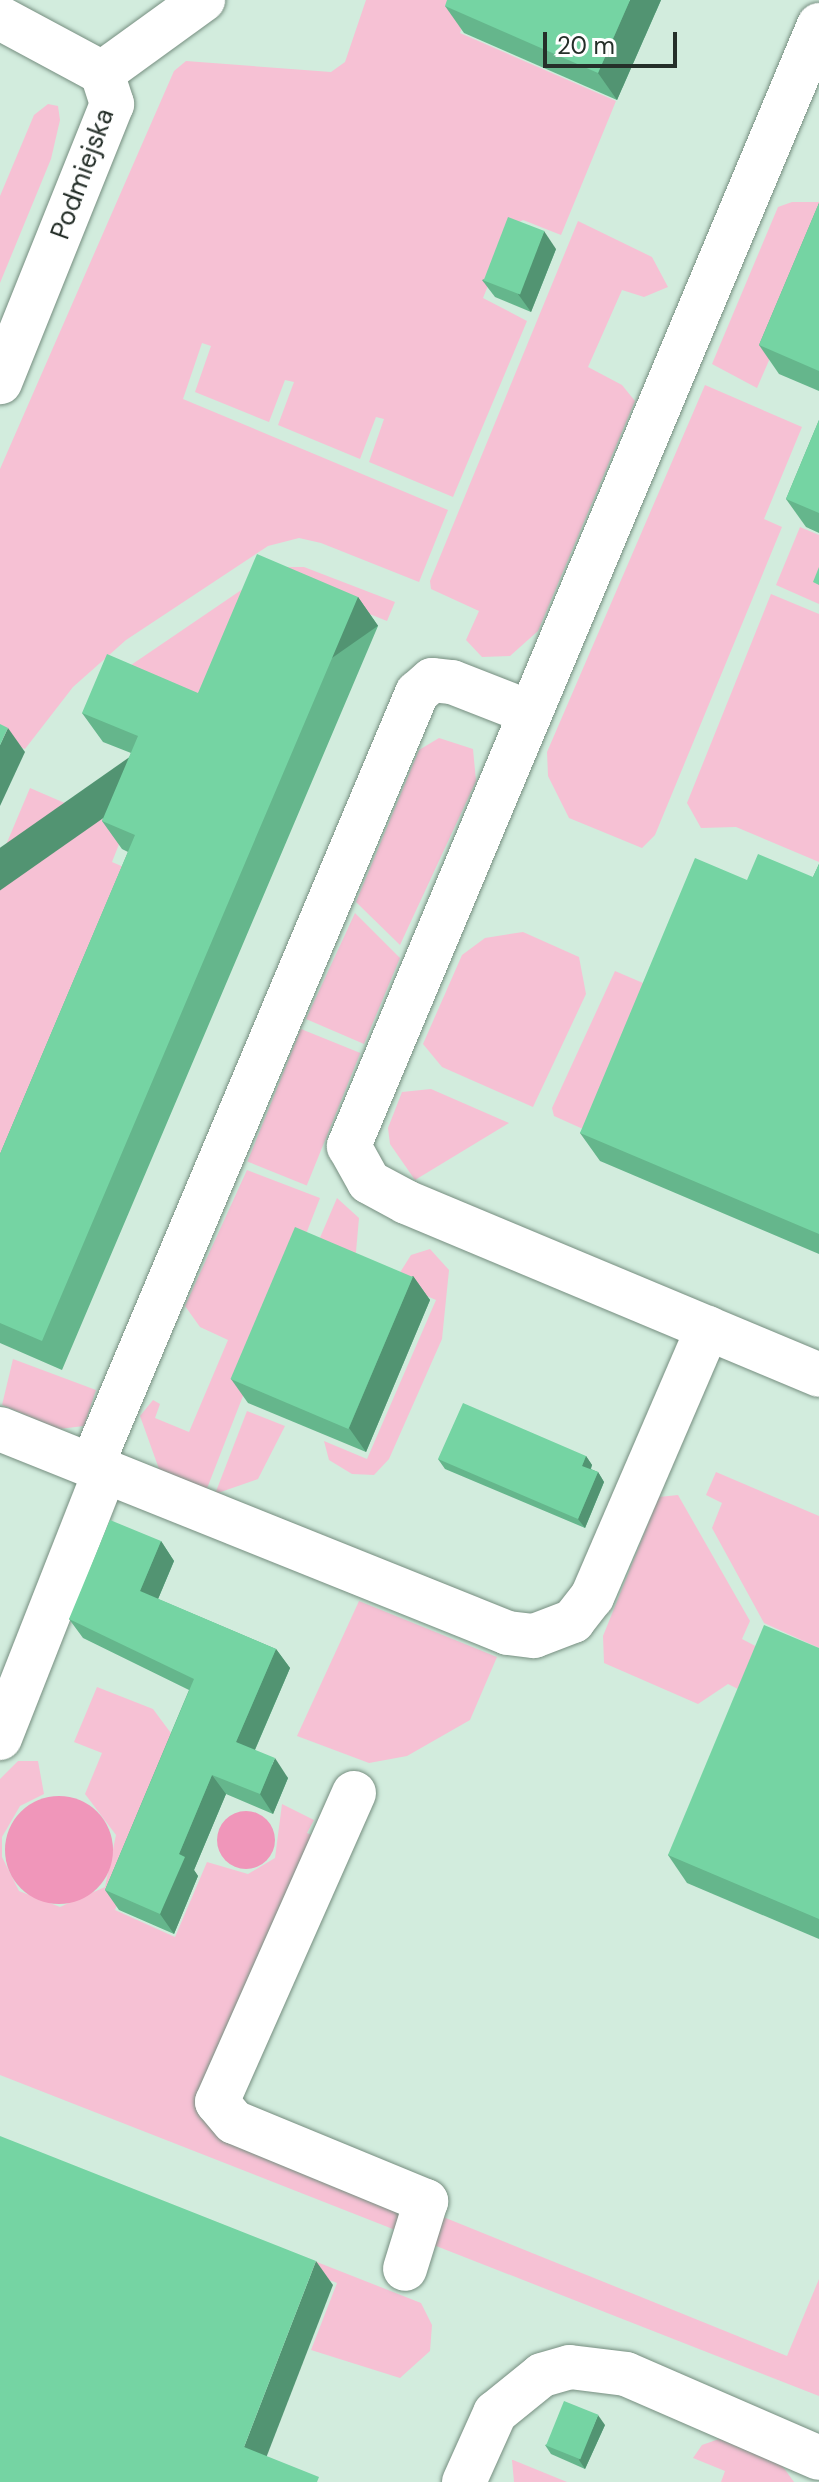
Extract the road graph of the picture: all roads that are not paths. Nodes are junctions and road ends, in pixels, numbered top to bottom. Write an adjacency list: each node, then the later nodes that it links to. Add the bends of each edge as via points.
1 (203, 0): 4 (street)
2 (0, 18): 4 (street, Podmiejska)
3 (819, 25): 6 (street)
4 (102, 73): 5 (street, Podmiejska, via 112,104 102,136)
5 (0, 382)
6 (526, 711): 7 (street, via 349,1146 369,1182 406,1202); 10 (street, via 452,682 432,680 417,693)
7 (708, 1328): 8 (street); 10 (street, via 592,1597 573,1621 534,1636 508,1633)
8 (819, 1375)
9 (0, 1429): 10 (street)
10 (98, 1469): 11 (street)
11 (0, 1738)
12 (354, 1793): 13 (street, via 217,2102 234,2122 426,2201)
13 (405, 2269)
14 (819, 2458): 15 (street, via 626,2374 570,2367 542,2375 495,2413)
15 (464, 2482)

